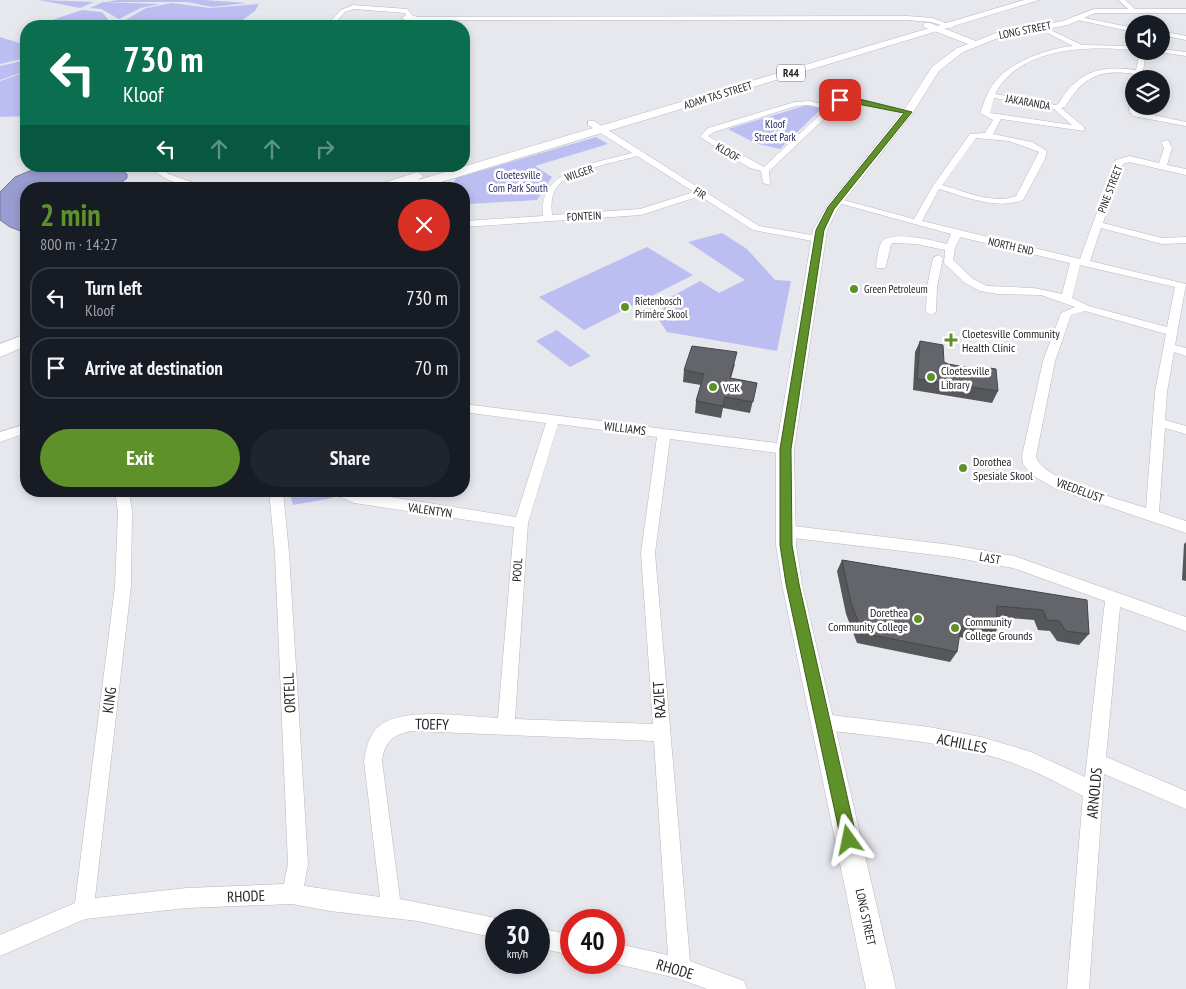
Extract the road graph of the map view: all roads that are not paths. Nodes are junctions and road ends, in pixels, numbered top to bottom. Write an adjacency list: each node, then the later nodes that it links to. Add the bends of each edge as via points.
1 (1014, 0): 10 (main road, ADAM TAS STREET / R44)
2 (1034, 0): 10 (main road, ADAM TAS STREET / R44, via 951,26)
3 (1121, 0): 4 (street)
4 (1133, 10): 5 (street, LONG STREET); 7 (street, LONG STREET, via 1094,11)
5 (1186, 12)
6 (411, 18): 8 (street, via 407,11 353,7 343,11); 9 (street); 10 (street, via 907,18)
7 (1075, 18): 11 (street, LONG STREET); 12 (street)
8 (335, 20)
9 (408, 20)
10 (939, 26): 15 (street); 28 (main road, ADAM TAS STREET / R44); 28 (main road, ADAM TAS STREET / R44, via 927,25)
11 (1040, 27): 15 (street, LONG STREET); 16 (street)
12 (1125, 28)
13 (1170, 35): 14 (street)
14 (1186, 38)
15 (974, 43): 24 (street, LONG STREET, via 942,63)
16 (1079, 46): 17 (street, JAKARANDA); 21 (street, JAKARANDA, via 1051,51 1029,60 1008,72)
17 (1125, 47)
18 (1170, 52): 19 (street)
19 (1186, 54)
20 (1125, 71): 22 (street, JAKARANDA, via 1115,68 1093,73 1068,91 1062,105)
21 (990, 95): 22 (street, JAKARANDA); 25 (street, JAKARANDA, via 984,111)
22 (1056, 107): 30 (street, via 1081,129)
23 (830, 108): 24 (street, via 840,100 851,99); 36 (street); 36 (street, KLOOF, via 800,103 711,130 704,135 709,141)
24 (908, 112): 47 (street, LONG STREET)
25 (990, 115): 29 (street, via 996,119); 30 (street)
26 (1141, 115): 27 (street)
27 (1186, 124)
28 (596, 126): 32 (street, FIR); 33 (main road, ADAM TAS STREET / R44); 35 (main road, ADAM TAS STREET / R44)
29 (988, 135): 30 (street); 45 (street, via 971,138)
30 (1039, 135): 45 (street, via 1043,154 1015,202 994,201)
31 (1165, 142): 34 (street, via 1168,148)
32 (639, 153): 46 (street, FIR); 48 (street, WILGER, via 558,181 546,204)
33 (470, 160)
34 (1163, 166): 40 (street, PINE STREET); 51 (street, PINE STREET, via 1129,160 1119,162)
35 (470, 167)
36 (765, 170): 44 (street)
37 (161, 172): 41 (street)
38 (431, 172): 42 (main road)
39 (455, 172): 43 (main road, ADAM TAS STREET / R44)
40 (1186, 172)
41 (185, 182)
42 (400, 182)
43 (424, 182)
44 (767, 183)
45 (937, 186): 49 (street)
46 (700, 193): 48 (street, FONTEIN, via 641,212); 53 (street, FIR, via 756,228)
47 (836, 202): 49 (street, NORTH END); 53 (street, LONG STREET, via 825,218)
48 (548, 218): 50 (street, FONTEIN)
49 (916, 223): 52 (street, NORTH END)
50 (470, 224)
51 (1097, 224): 54 (street, PINE STREET, via 1162,241); 58 (street, PINE STREET)
52 (957, 233): 56 (street); 58 (street, NORTH END)
53 (818, 239): 76 (street, LONG STREET)
54 (1186, 240)
55 (915, 241): 56 (street); 57 (street); 59 (street, via 888,240)
56 (950, 248): 57 (street)
57 (943, 259): 61 (street, via 971,283 982,288 998,292 1036,292); 63 (street, via 932,287)
58 (1080, 262): 60 (street, NORTH END); 61 (street, PINE STREET)
59 (881, 266)
60 (1183, 286): 64 (street)
61 (1066, 299): 62 (street)
62 (1085, 308): 64 (street); 80 (street, VREDELUST, via 1070,310 1063,317 1049,361 1030,464 1037,472 1061,485)
63 (931, 312)
64 (1171, 332): 66 (street)
65 (20, 342): 67 (main road)
66 (1169, 347): 68 (street); 71 (street)
67 (0, 351)
68 (1186, 352)
69 (470, 409): 70 (street, WILLIAMS)
70 (553, 419): 74 (street, WILLIAMS); 81 (street, POOL)
71 (1158, 422): 73 (street); 80 (street)
72 (20, 430): 75 (street)
73 (1186, 430)
74 (664, 433): 76 (street, WILLIAMS); 88 (street, RAZIET, via 648,552)
75 (0, 437)
76 (785, 449): 83 (street, LONG STREET)
77 (123, 497): 94 (street, KING, via 123,586)
78 (277, 497): 92 (street, ORTELL, via 298,864)
79 (352, 497): 81 (street, VALENTYN)
80 (1152, 516): 82 (street)
81 (521, 523): 87 (street, POOL)
82 (1186, 527)
83 (785, 531): 84 (street, LAST, via 952,551 1014,562); 86 (street, LONG STREET, via 792,584)
84 (1113, 598): 85 (street, LAST); 89 (street, ARNOLDS)
85 (1186, 624)
86 (823, 722): 90 (street, ACHILLES, via 896,730 1000,751); 100 (street, LONG STREET)
87 (506, 726): 88 (street, TOEFY); 93 (street, TOEFY, via 403,724 391,727 374,746 373,761)
88 (661, 733): 98 (street, RAZIET)
89 (1097, 762): 90 (street, ARNOLDS); 91 (street)
90 (1093, 791): 101 (street, ARNOLDS)
91 (1186, 800)
92 (292, 894): 93 (street, RHODE); 94 (street, RHODE, via 188,898)
93 (391, 908): 95 (street, RHODE)
94 (84, 909): 96 (street, RHODE)
95 (485, 926)
96 (0, 946)
97 (625, 956): 98 (street, RHODE)
98 (680, 968): 99 (street, RHODE)
99 (736, 989)
100 (881, 989)
101 (1078, 989)

